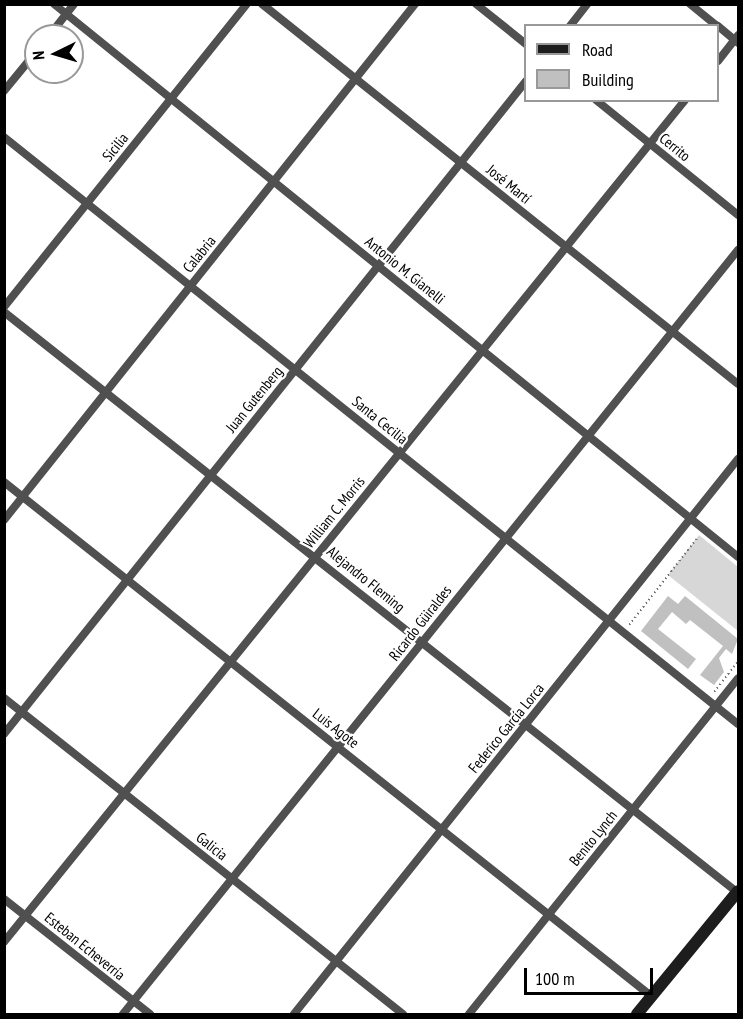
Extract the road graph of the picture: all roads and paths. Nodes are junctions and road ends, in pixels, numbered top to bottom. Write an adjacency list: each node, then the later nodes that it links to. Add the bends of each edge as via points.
1 (54, 4): 9 (street, Antonio M. Gianelli)
2 (74, 4): 9 (street)
3 (247, 4): 21 (street, Sicilia)
4 (262, 4): 18 (street, José Martí)
5 (415, 4): 18 (street, Calabria)
6 (476, 4): 15 (street)
7 (587, 4): 11 (street)
8 (690, 4): 12 (street)
9 (66, 14): 10 (street); 21 (street, Antonio M. Gianelli)
10 (58, 24)
11 (572, 24)
12 (715, 24)
13 (719, 27): 14 (street)
14 (737, 39): 16 (street)
15 (524, 43)
16 (719, 59)
17 (24, 67): 20 (street)
18 (356, 79): 26 (street, José Martí); 27 (street, Calabria)
19 (524, 82): 26 (street, Juan Gutenberg)
20 (4, 91)
21 (172, 98): 27 (street, Antonio M. Gianelli); 28 (street, Sicilia)
22 (598, 102): 25 (street, Cerrito)
23 (683, 102): 25 (street, William C. Morris)
24 (4, 136): 28 (street, Santa Cecilia)
25 (650, 144): 29 (street, Cerrito); 30 (street, William C. Morris)
26 (460, 163): 30 (street, José Martí); 32 (street, Juan Gutenberg)
27 (274, 182): 32 (street, Antonio M. Gianelli); 33 (street, Calabria)
28 (88, 203): 33 (street, Santa Cecilia); 34 (street, Sicilia)
29 (738, 215)
30 (567, 247): 36 (street, José Martí); 37 (street, William C. Morris)
31 (738, 250): 36 (street, Ricardo Güiraldes)
32 (378, 266): 37 (street, Antonio M. Gianelli); 38 (street, Juan Gutenberg)
33 (191, 286): 38 (street, Santa Cecilia); 40 (street, Calabria)
34 (4, 307)
35 (4, 312): 40 (street, Alejandro Fleming)
36 (673, 332): 39 (street, José Martí); 41 (street, Ricardo Güiraldes)
37 (483, 350): 41 (street, Antonio M. Gianelli); 42 (street, William C. Morris)
38 (296, 369): 42 (street, Santa Cecilia); 44 (street, Juan Gutenberg)
39 (738, 384)
40 (106, 393): 44 (street, Alejandro Fleming); 46 (street, Calabria)
41 (587, 434): 47 (street, Antonio M. Gianelli); 50 (street, Ricardo Güiraldes)
42 (399, 454): 50 (street, Santa Cecilia); 51 (street, William C. Morris)
43 (738, 459): 47 (street, Federico García Lorca)
44 (211, 475): 51 (street, Alejandro Fleming); 53 (street, Juan Gutenberg)
45 (4, 482): 46 (street, Luis Agote)
46 (23, 497): 48 (street, Calabria); 53 (street, Luis Agote)
47 (691, 518): 52 (street, Antonio M. Gianelli); 54 (street, Federico García Lorca)
48 (4, 520)
49 (699, 535): 55 (path, via 628,627)
50 (504, 537): 54 (street, Santa Cecilia); 56 (street, Ricardo Güiraldes)
51 (316, 556): 56 (street, Alejandro Fleming); 58 (street, William C. Morris)
52 (738, 557)
53 (128, 579): 58 (street, Luis Agote); 63 (street, Juan Gutenberg)
54 (609, 621): 62 (street, Santa Cecilia); 65 (street, Federico García Lorca)
55 (636, 633)
56 (422, 643): 65 (street, Alejandro Fleming); 67 (street, Ricardo Güiraldes)
57 (738, 661): 60 (path, via 713,694)
58 (231, 662): 67 (street, Luis Agote); 68 (street, William C. Morris)
59 (738, 678): 62 (street, Benito Lynch)
60 (704, 687)
61 (4, 698): 63 (street, Galicia)
62 (716, 706): 64 (street, Santa Cecilia); 69 (street, Benito Lynch)
63 (22, 712): 66 (street, Juan Gutenberg); 68 (street, Galicia)
64 (738, 724)
65 (526, 725): 69 (street, Alejandro Fleming); 70 (street, Federico García Lorca)
66 (4, 734)
67 (338, 747): 70 (street, Luis Agote); 71 (street, Ricardo Güiraldes)
68 (124, 792): 71 (street, Galicia); 75 (street, William C. Morris)
69 (633, 810): 72 (street, Alejandro Fleming); 74 (street, Benito Lynch)
70 (442, 829): 74 (street, Luis Agote); 77 (street, Federico García Lorca)
71 (232, 879): 77 (street, Galicia); 79 (street, Ricardo Güiraldes)
72 (738, 892): 78 (main road)
73 (4, 899): 75 (street, Esteban Echeverría)
74 (549, 914): 78 (street, Luis Agote); 84 (street, Benito Lynch)
75 (26, 915): 76 (street, William C. Morris); 79 (street, Esteban Echeverría)
76 (4, 942)
77 (336, 962): 82 (street, Federico García Lorca); 83 (street, Galicia)
78 (651, 996): 85 (main road)
79 (133, 1002): 80 (street, Ricardo Güiraldes); 81 (street, Esteban Echeverría)
80 (123, 1014)
81 (150, 1014)
82 (294, 1014)
83 (403, 1014)
84 (469, 1014)
85 (637, 1014)

